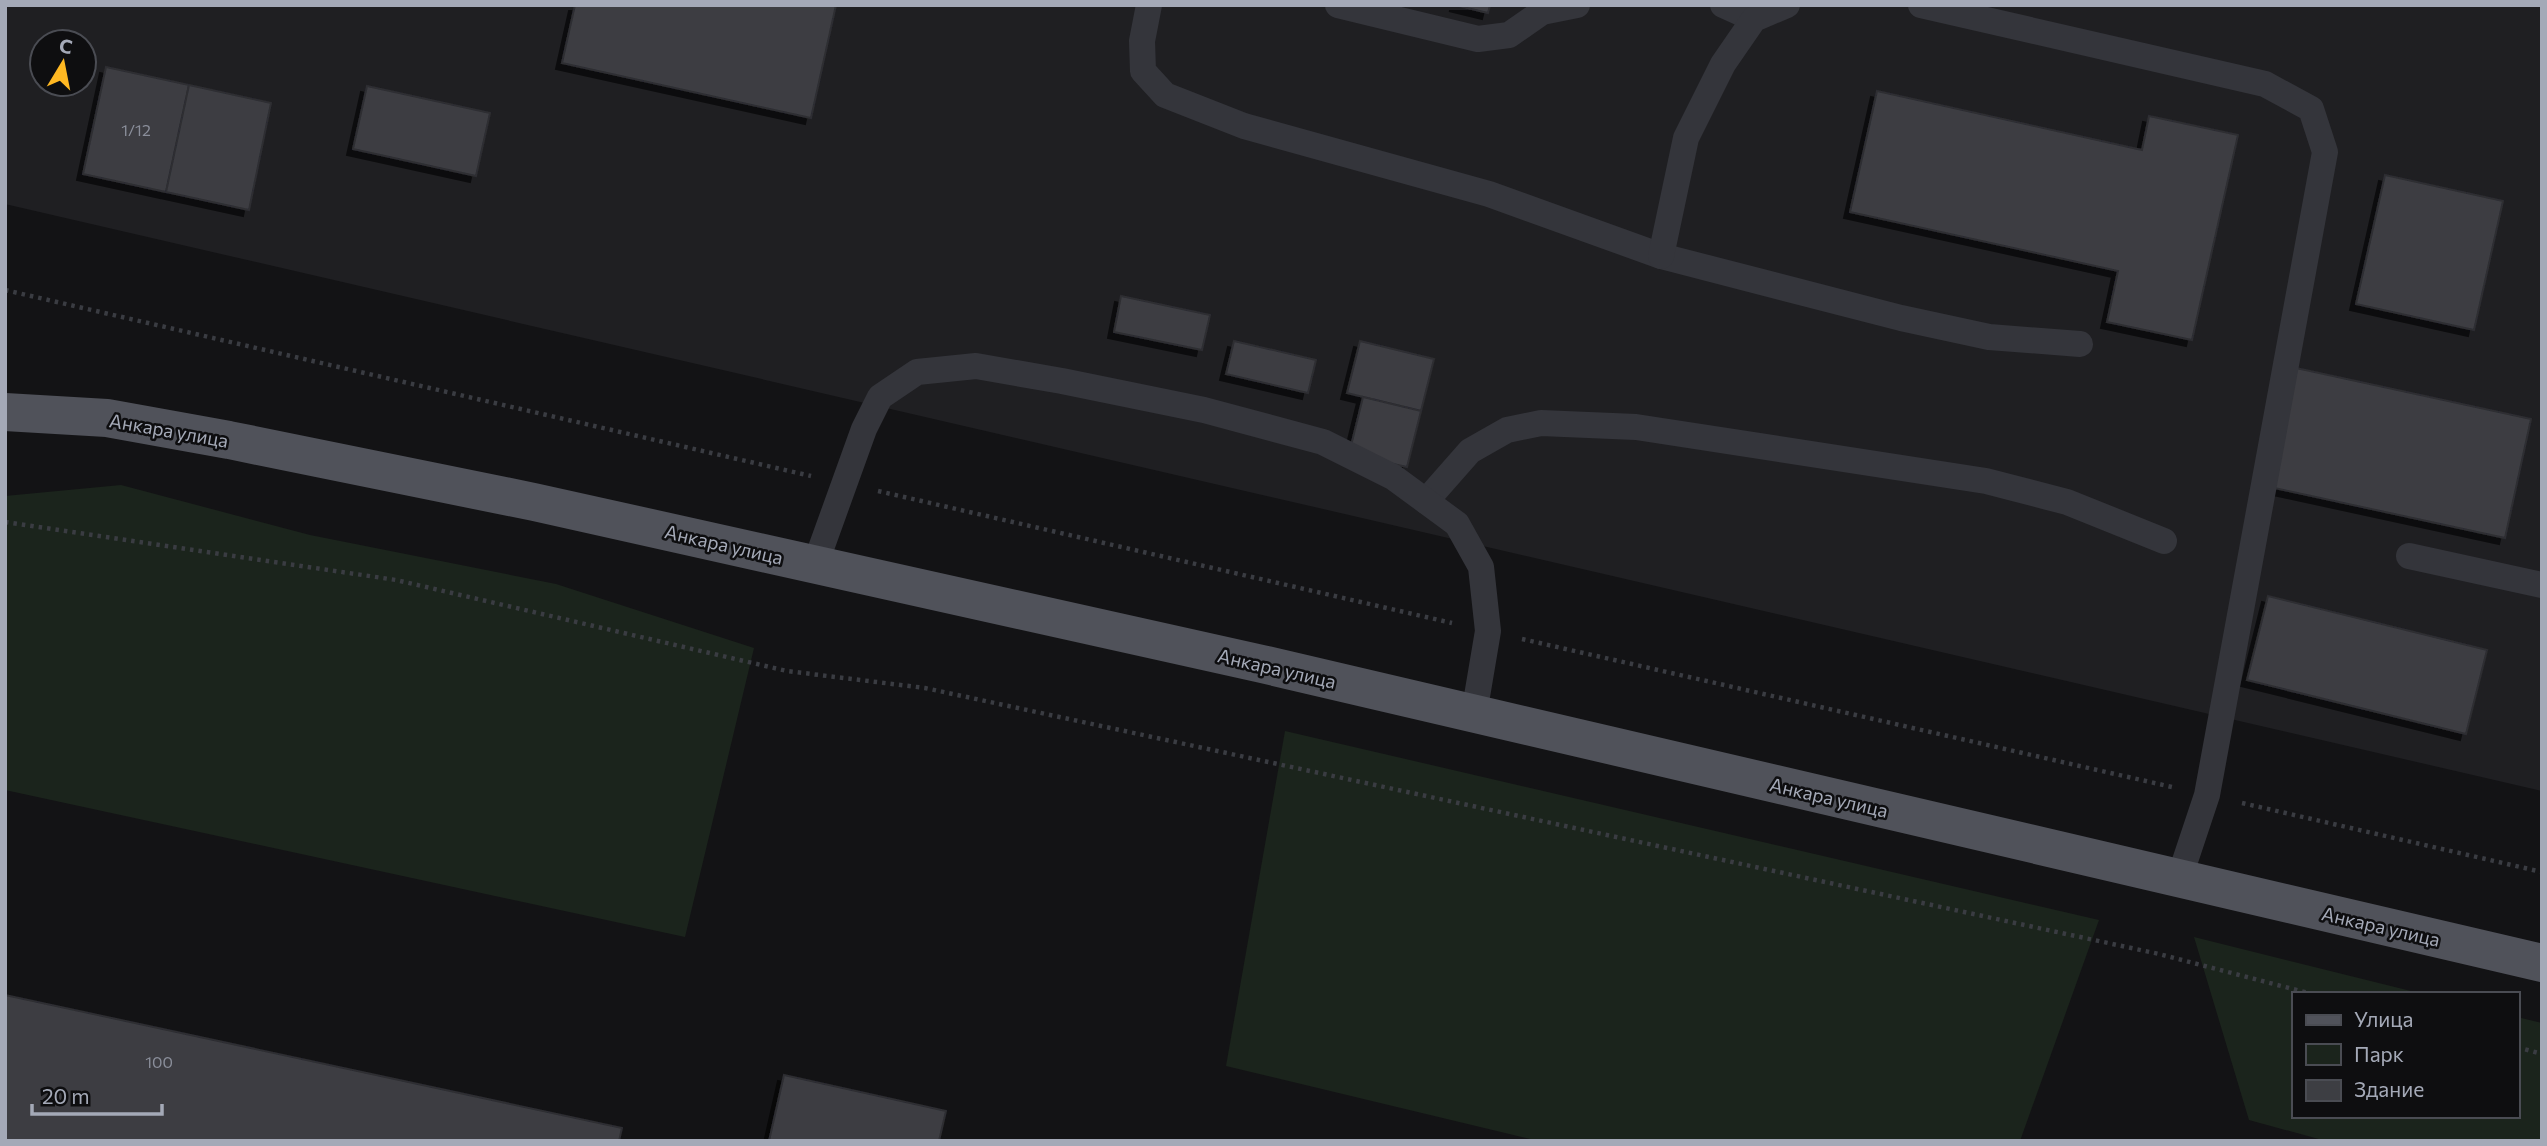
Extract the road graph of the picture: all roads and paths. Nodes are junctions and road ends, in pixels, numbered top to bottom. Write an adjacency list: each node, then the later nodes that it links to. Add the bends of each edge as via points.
1 (1149, 5): 8 (lane, via 1142,41 1143,71 1165,95 1244,126 1489,194)
2 (1338, 5): 3 (lane, via 1478,39 1509,36 1542,12)
3 (1577, 5)
4 (1723, 5): 7 (lane)
5 (1787, 5): 7 (lane)
6 (1922, 5): 21 (lane, via 2265,83 2311,108 2325,152)
7 (1754, 19): 8 (lane, via 1723,64 1686,138)
8 (1661, 256): 10 (lane, via 1989,337)
9 (5, 290): 12 (path)
10 (2080, 344)
11 (5, 412): 17 (main road, Анкара улица, via 107,418 229,440)
12 (845, 484): 13 (lane, via 863,429 880,397 917,372 976,366 1204,410 1323,442 1393,477); 17 (lane); 19 (path)
13 (1426, 501): 15 (lane, via 1470,451 1507,430 1541,424 1636,427 1986,481 2067,502); 19 (lane, via 1457,524 1481,567)
14 (5, 522): 25 (path, via 396,580 787,671 925,688 2159,954)
15 (2164, 541)
16 (2409, 556): 18 (lane)
17 (815, 565): 20 (main road, Анкара улица)
18 (2542, 585)
19 (1488, 631): 20 (lane); 21 (path)
20 (1474, 714): 23 (main road, Анкара улица)
21 (2207, 795): 22 (path); 23 (lane)
22 (2542, 872)
23 (2179, 878): 24 (main road, Анкара улица)
24 (2542, 963)
25 (2304, 992)
26 (2519, 1048): 27 (path)
27 (2542, 1054)

